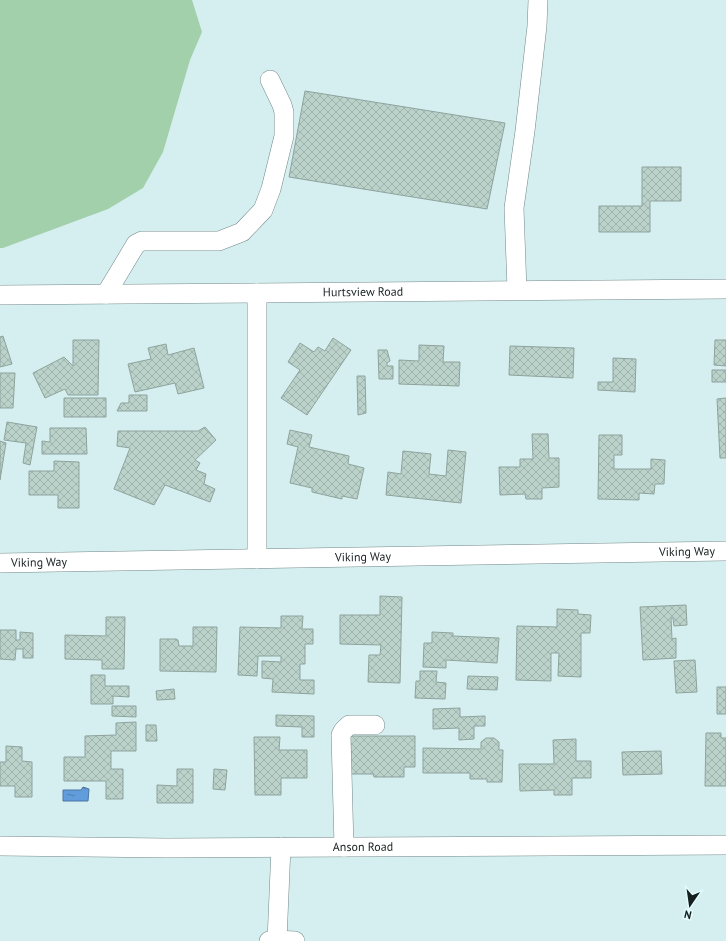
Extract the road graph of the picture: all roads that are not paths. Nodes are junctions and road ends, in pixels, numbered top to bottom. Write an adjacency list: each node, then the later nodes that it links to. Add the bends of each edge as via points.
1 (538, 0): 4 (street, via 529,101 514,208)
2 (270, 80): 6 (street, via 284,112 284,136 263,210 242,232 219,241 142,241 136,244)
3 (726, 289): 4 (street, Hurtsview Road)
4 (517, 290): 5 (street, Hurtsview Road)
5 (257, 293): 6 (street, Hurtsview Road); 9 (street)
6 (106, 294): 7 (street, Hurtsview Road)
7 (0, 295)
8 (726, 551): 9 (street, Viking Way)
9 (257, 559): 10 (street, Viking Way)
10 (0, 563)
11 (375, 725): 15 (street, via 349,725 341,735)
12 (726, 845): 15 (street, Anson Road)
13 (0, 846): 14 (street, Anson Road)
14 (282, 847): 15 (street, Anson Road); 16 (street)
15 (344, 847)
16 (279, 941)

